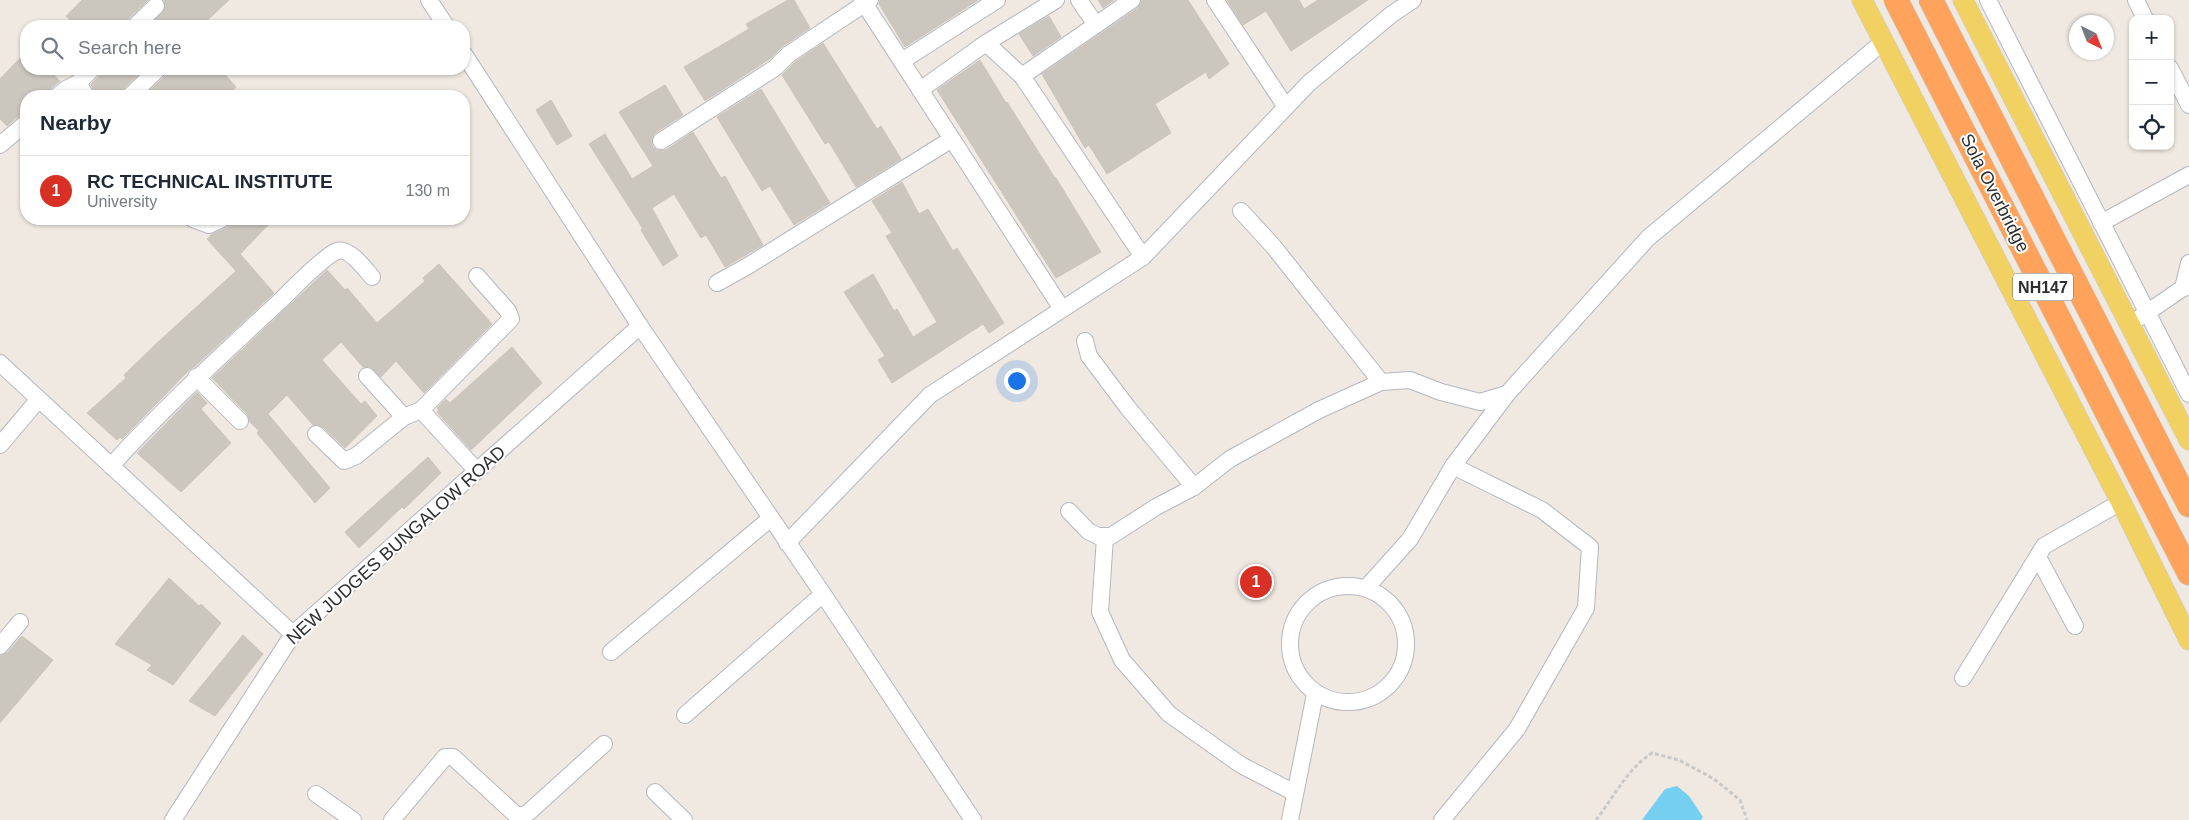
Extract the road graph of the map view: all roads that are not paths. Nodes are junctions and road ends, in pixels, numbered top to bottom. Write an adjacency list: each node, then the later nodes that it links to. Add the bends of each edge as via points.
1 (429, 0): 18 (street)
2 (997, 0): 22 (street)
3 (1056, 0): 21 (street)
4 (1079, 0): 19 (street)
5 (1132, 0): 19 (street)
6 (1215, 0): 33 (street)
7 (1862, 0): 20 (main road)
8 (1896, 0): 76 (highway, Sola Overbridge / NH147)
9 (1930, 0): 70 (highway, Sola Overbridge / NH147)
10 (1963, 0): 49 (main road)
11 (1988, 0): 40 (street)
12 (2136, 0): 16 (street)
13 (865, 1): 22 (street); 36 (street, via 789,54 775,68)
14 (1410, 1): 33 (street, via 1309,83)
15 (156, 6): 17 (street)
16 (2143, 15)
17 (142, 20)
18 (442, 20)
19 (1096, 24): 26 (street)
20 (1883, 42): 56 (street, via 1648,238); 69 (main road)
21 (986, 43): 26 (street); 31 (street)
22 (902, 62): 31 (street)
23 (470, 63): 50 (street)
24 (89, 75): 29 (street)
25 (152, 75): 30 (street)
26 (1022, 76): 41 (street)
27 (2174, 76): 32 (street)
28 (65, 90): 29 (street)
29 (82, 90)
30 (136, 90)
31 (920, 90): 35 (street)
32 (2189, 105)
33 (1286, 107): 41 (street)
34 (20, 127): 37 (street)
35 (952, 139): 45 (street); 47 (street)
36 (661, 141)
37 (0, 145)
38 (2189, 175): 40 (street)
39 (1241, 211): 55 (street)
40 (2101, 223): 48 (street)
41 (1143, 257): 47 (street)
42 (2189, 263): 46 (street)
43 (477, 276): 59 (street, via 508,311 511,319)
44 (372, 277): 54 (street, via 354,257 338,251 315,268)
45 (717, 283)
46 (2186, 287): 48 (street)
47 (1062, 309): 74 (street, via 930,395)
48 (2148, 312): 49 (street); 57 (street)
49 (2129, 325): 63 (main road)
50 (640, 326): 67 (street, NEW JUDGES BUNGALOW ROAD); 72 (street)
51 (1085, 341): 68 (street, via 1089,356)
52 (0, 363): 58 (street)
53 (367, 376): 60 (street)
54 (196, 377): 61 (street); 65 (street)
55 (1381, 382): 56 (street, via 1410,380 1480,402); 68 (street, via 1318,410 1230,459)
56 (1507, 394): 66 (street)
57 (2189, 394)
58 (39, 399): 64 (street); 65 (street)
59 (421, 410): 60 (street); 67 (street)
60 (404, 417): 62 (street, via 356,456 344,461)
61 (240, 421)
62 (316, 434)
63 (2189, 440)
64 (0, 445)
65 (111, 466): 81 (street)
66 (1453, 466): 77 (street, via 1410,539); 98 (street, via 1542,510 1590,548 1586,608 1518,729)
67 (477, 471): 81 (street, NEW JUDGES BUNGALOW ROAD)
68 (1194, 487): 73 (street)
69 (2121, 502): 75 (street, via 2044,546); 82 (main road)
70 (2189, 505)
71 (1069, 511): 73 (street, via 1088,531)
72 (771, 518): 74 (street); 84 (street)
73 (1105, 537): 90 (street, via 1100,612 1122,660 1169,714 1241,765)
74 (788, 543): 78 (street)
75 (2038, 557): 80 (street); 85 (street)
76 (2189, 573)
77 (1366, 588): 86 (street, via 1346,586 1313,597 1296,617 1290,636 1294,668); 86 (street, via 1386,599 1401,616 1408,644 1404,667 1386,691 1348,704)
78 (823, 594): 87 (street); 96 (street)
79 (20, 622): 83 (street)
80 (2075, 626)
81 (293, 634): 92 (street, NEW JUDGES BUNGALOW ROAD)
82 (2189, 640)
83 (0, 646)
84 (611, 652)
85 (1963, 678)
86 (1315, 694): 90 (street)
87 (685, 715)
88 (604, 744): 94 (street, via 522,816 515,814 453,757 445,757)
89 (655, 792): 95 (street)
90 (1296, 793): 97 (street)
91 (316, 794): 93 (street)
92 (173, 820)
93 (353, 820)
94 (392, 820)
95 (684, 820)
96 (974, 820)
97 (1290, 820)
98 (1442, 820)

